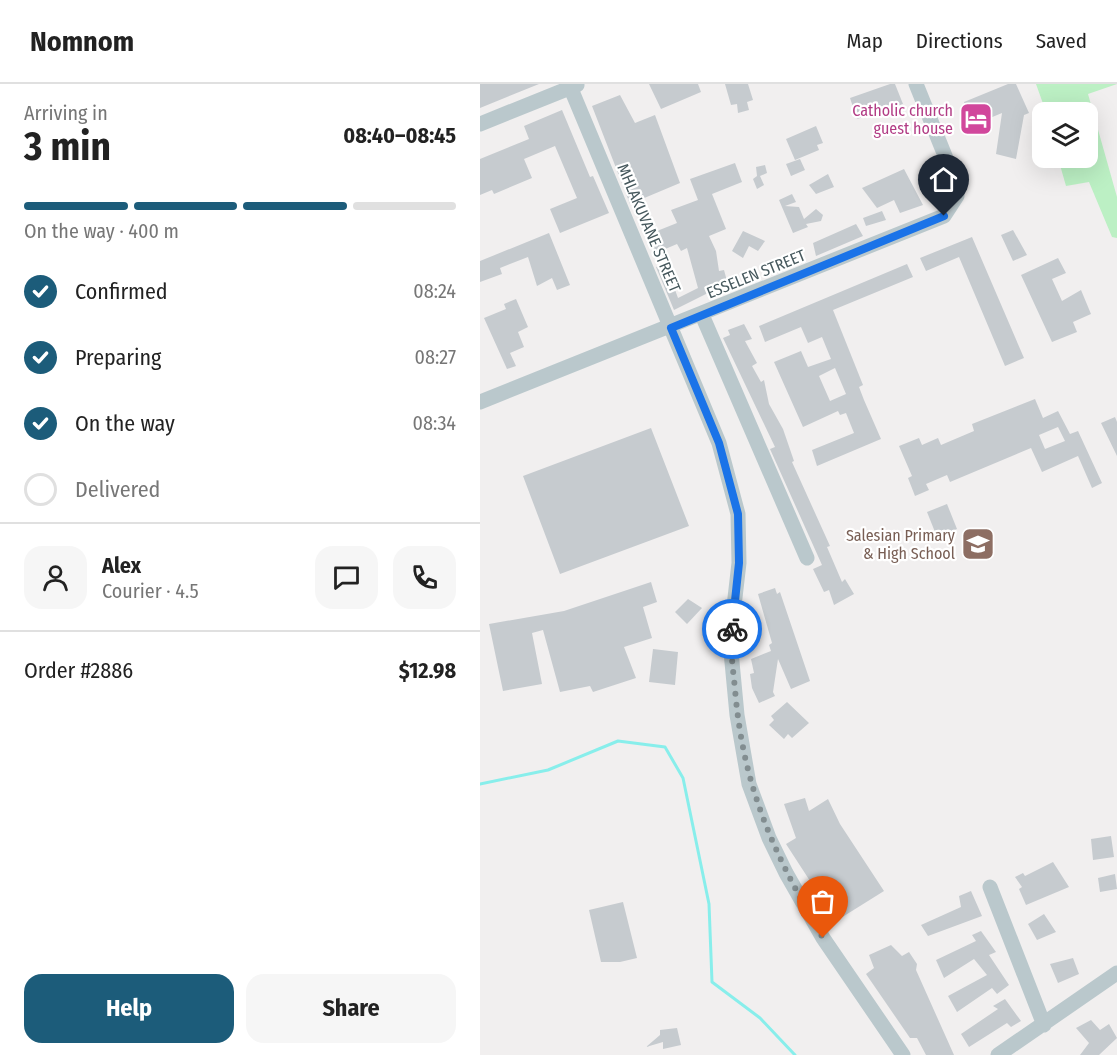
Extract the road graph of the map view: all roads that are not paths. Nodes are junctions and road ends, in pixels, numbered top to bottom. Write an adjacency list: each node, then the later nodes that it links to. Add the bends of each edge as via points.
1 (916, 84): 4 (street, ESSELEN STREET, via 956,183 957,196 944,216)
2 (573, 85): 3 (street); 5 (street, MHLAKUVANE STREET)
3 (480, 124)
4 (702, 315): 5 (street, ESSELEN STREET); 7 (street)
5 (671, 328): 6 (street, ESSELEN STREET); 11 (street, MHLAKUVANE STREET, via 719,443 738,514 739,563 730,641 737,715 750,784 786,873 823,938)
6 (480, 402)
7 (807, 558)
8 (990, 887): 10 (street)
9 (1117, 973): 10 (street)
10 (1044, 1025): 12 (street)
11 (903, 1055)
12 (998, 1055)

